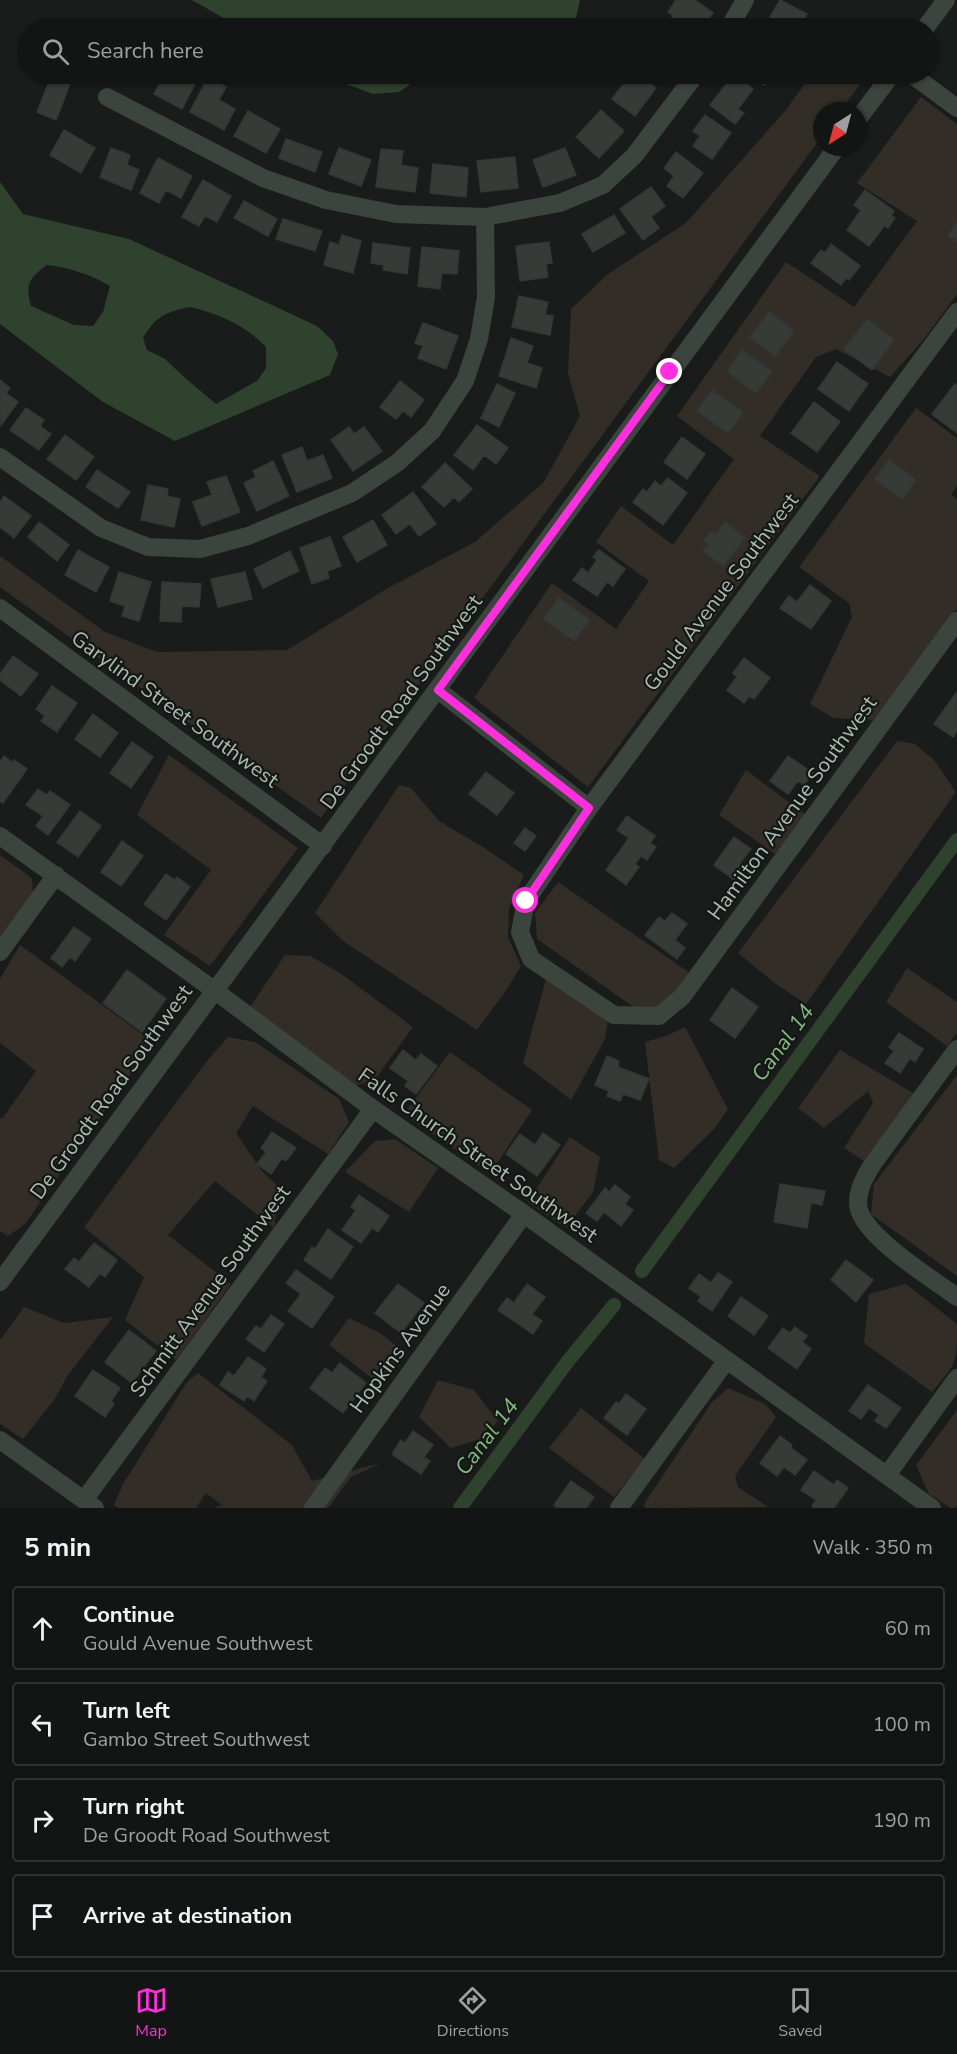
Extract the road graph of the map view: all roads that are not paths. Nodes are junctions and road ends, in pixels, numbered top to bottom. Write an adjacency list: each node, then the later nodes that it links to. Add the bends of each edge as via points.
1 (745, 0): 3 (street)
2 (946, 0): 4 (street)
3 (735, 18)
4 (932, 18)
5 (688, 84): 12 (street, via 634,156 603,185 560,203)
6 (884, 84): 9 (street)
7 (925, 84): 10 (street)
8 (106, 97): 12 (street, via 263,178 326,200 396,214)
9 (867, 107)
10 (957, 108)
11 (830, 156): 17 (street, De Groodt Road Southwest)
12 (485, 217): 14 (street, via 486,297 465,381 432,430 397,463 352,493 248,536 200,549 148,547 100,528)
13 (957, 312): 18 (street, Gould Avenue Southwest)
14 (0, 457)
15 (0, 608): 20 (street, Garylind Street Southwest)
16 (957, 621): 22 (street, Hamilton Avenue Southwest, via 682,997 658,1016 614,1015 531,959 520,932)
17 (438, 690): 18 (street); 20 (street, De Groodt Road Southwest)
18 (589, 808): 22 (street, Gould Avenue Southwest)
19 (0, 836): 21 (street, Falls Church Street Southwest)
20 (324, 846): 24 (street, De Groodt Road Southwest)
21 (56, 875): 23 (street); 24 (street, Falls Church Street Southwest)
22 (526, 901)
23 (0, 952)
24 (214, 990): 26 (street, Falls Church Street Southwest); 28 (street, De Groodt Road Southwest)
25 (957, 1049): 29 (street, via 872,1165 861,1184 857,1205 877,1238)
26 (373, 1109): 27 (street, Falls Church Street Southwest); 34 (street, Schmitt Avenue Southwest)
27 (524, 1215): 30 (street, Falls Church Street Southwest); 35 (street, Hopkins Avenue)
28 (0, 1282)
29 (957, 1297)
30 (727, 1360): 33 (street, Falls Church Street Southwest); 36 (street)
31 (957, 1378): 33 (street)
32 (0, 1440): 34 (street)
33 (887, 1476): 37 (street, Falls Church Street Southwest)
34 (89, 1504)
35 (313, 1508)
36 (619, 1508)
37 (932, 1508)

